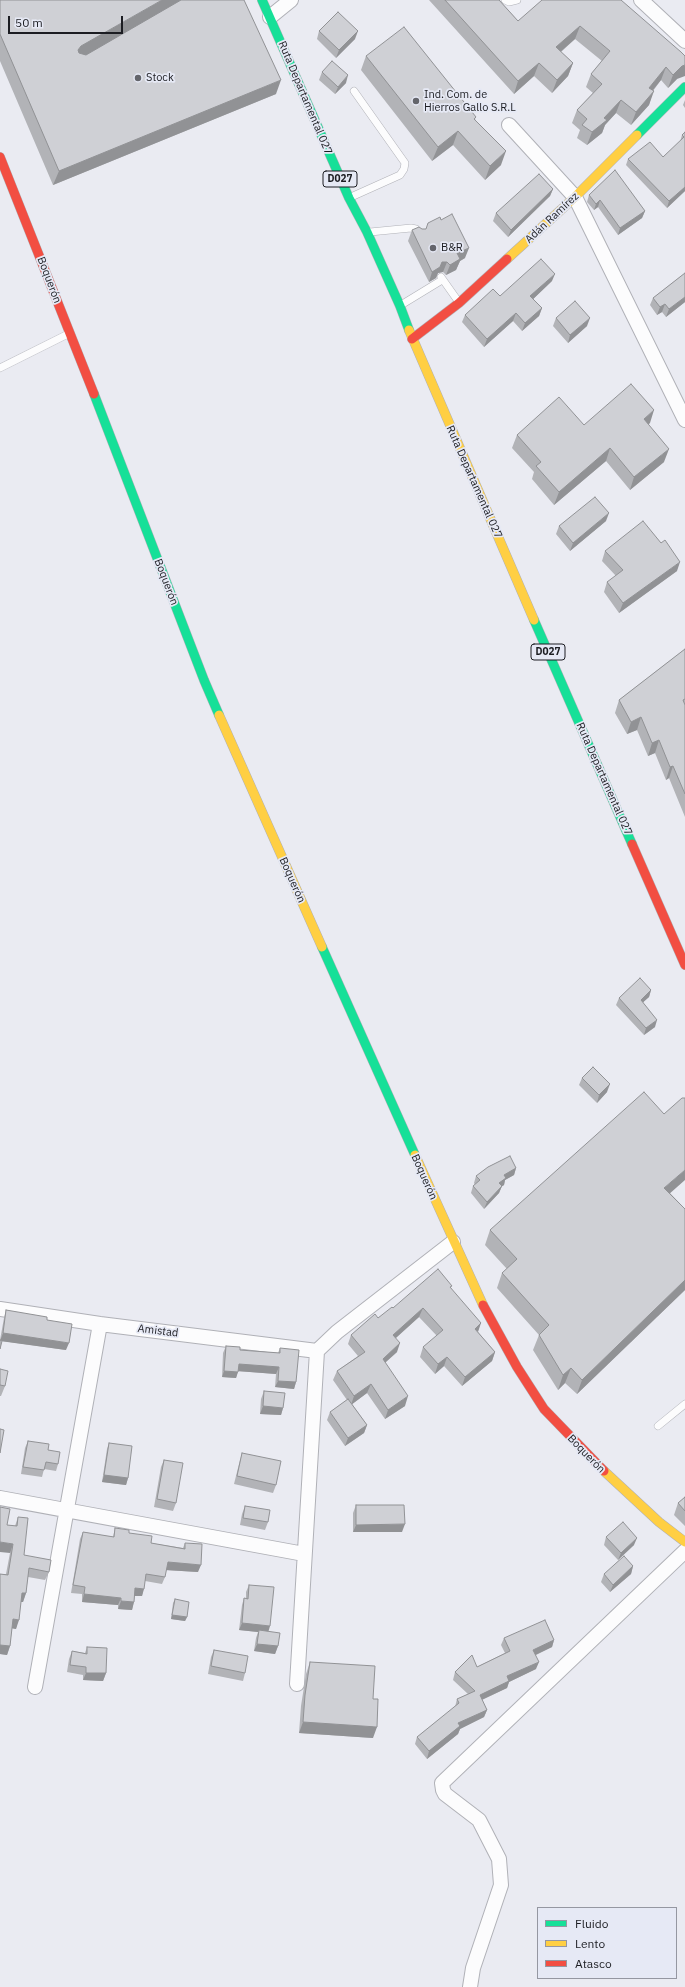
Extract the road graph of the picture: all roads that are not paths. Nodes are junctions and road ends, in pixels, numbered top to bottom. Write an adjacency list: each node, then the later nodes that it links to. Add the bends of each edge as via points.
1 (262, 0): 6 (street, Ruta Departamental 027 / D027)
2 (291, 0): 6 (street)
3 (505, 0): 4 (lane)
4 (517, 0)
5 (641, 0): 7 (street)
6 (270, 17): 13 (street, Ruta Departamental 027 / D027)
7 (685, 41)
8 (685, 87): 12 (street, Adán Ramírez)
9 (354, 91): 13 (lane, via 405,163 400,175)
10 (509, 125): 12 (street)
11 (0, 157): 18 (street, Boquerón)
12 (575, 197): 16 (street, Adán Ramírez); 21 (street)
13 (348, 198): 14 (street, Ruta Departamental 027 / D027)
14 (367, 232): 15 (lane, via 411,228 416,229); 17 (street, Ruta Departamental 027 / D027)
15 (420, 235)
16 (459, 303): 17 (lane, via 442,279); 19 (street, Adán Ramírez)
17 (400, 306): 19 (street, Ruta Departamental 027 / D027)
18 (70, 334): 20 (lane); 23 (street, Boquerón, via 204,680)
19 (412, 339): 22 (street, Ruta Departamental 027 / D027)
20 (0, 368)
21 (685, 420)
22 (685, 965)
23 (453, 1242): 26 (street, via 337,1332); 31 (street, Boquerón, via 490,1319 544,1409 609,1477)
24 (0, 1309): 25 (street, Amistad)
25 (100, 1324): 26 (street, Amistad); 30 (street)
26 (317, 1351): 33 (street)
27 (685, 1404): 28 (lane)
28 (658, 1426)
29 (0, 1498): 30 (street)
30 (67, 1511): 33 (street); 35 (street)
31 (685, 1542)
32 (685, 1551): 36 (street, via 442,1784 445,1794 479,1820 499,1859 501,1885 473,1968)
33 (304, 1554): 34 (street)
34 (297, 1684)
35 (35, 1686)
36 (470, 1987)

